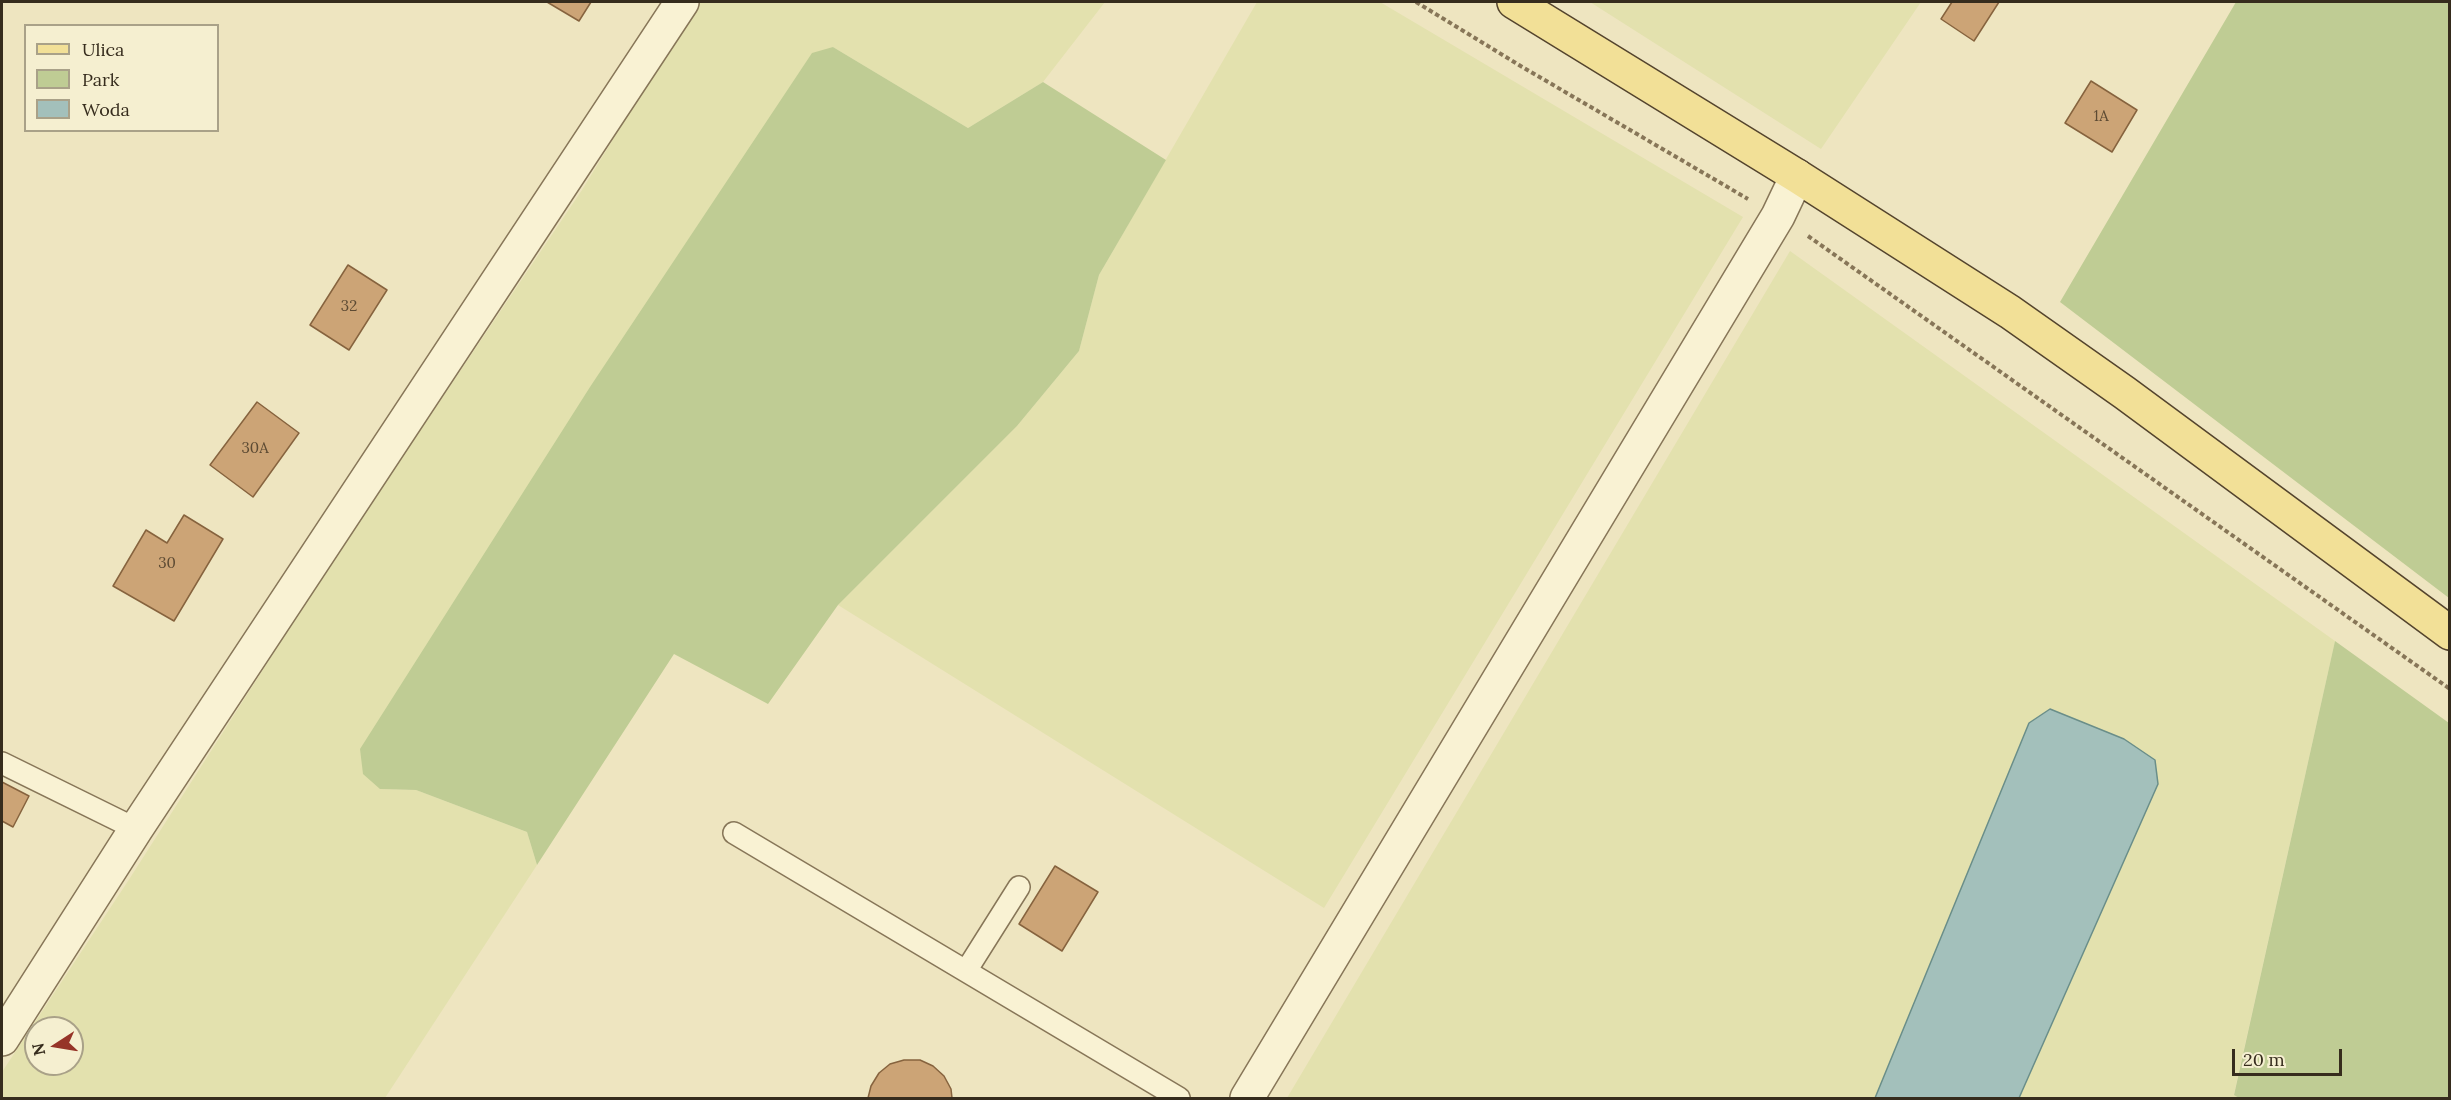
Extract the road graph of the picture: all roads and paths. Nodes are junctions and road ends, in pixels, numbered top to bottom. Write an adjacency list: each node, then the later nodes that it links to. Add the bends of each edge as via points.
1 (682, 2): 9 (street)
2 (1416, 2): 5 (path)
3 (1514, 2): 4 (main road)
4 (1797, 176): 5 (street); 6 (main road, via 2010,312)
5 (1778, 216): 7 (path); 15 (street)
6 (2450, 633)
7 (2450, 689)
8 (2, 764): 9 (lane)
9 (136, 830): 13 (street)
10 (734, 834): 12 (lane)
11 (1019, 887): 12 (lane)
12 (966, 971): 14 (lane)
13 (2, 1039)
14 (1179, 1098)
15 (1247, 1098)

